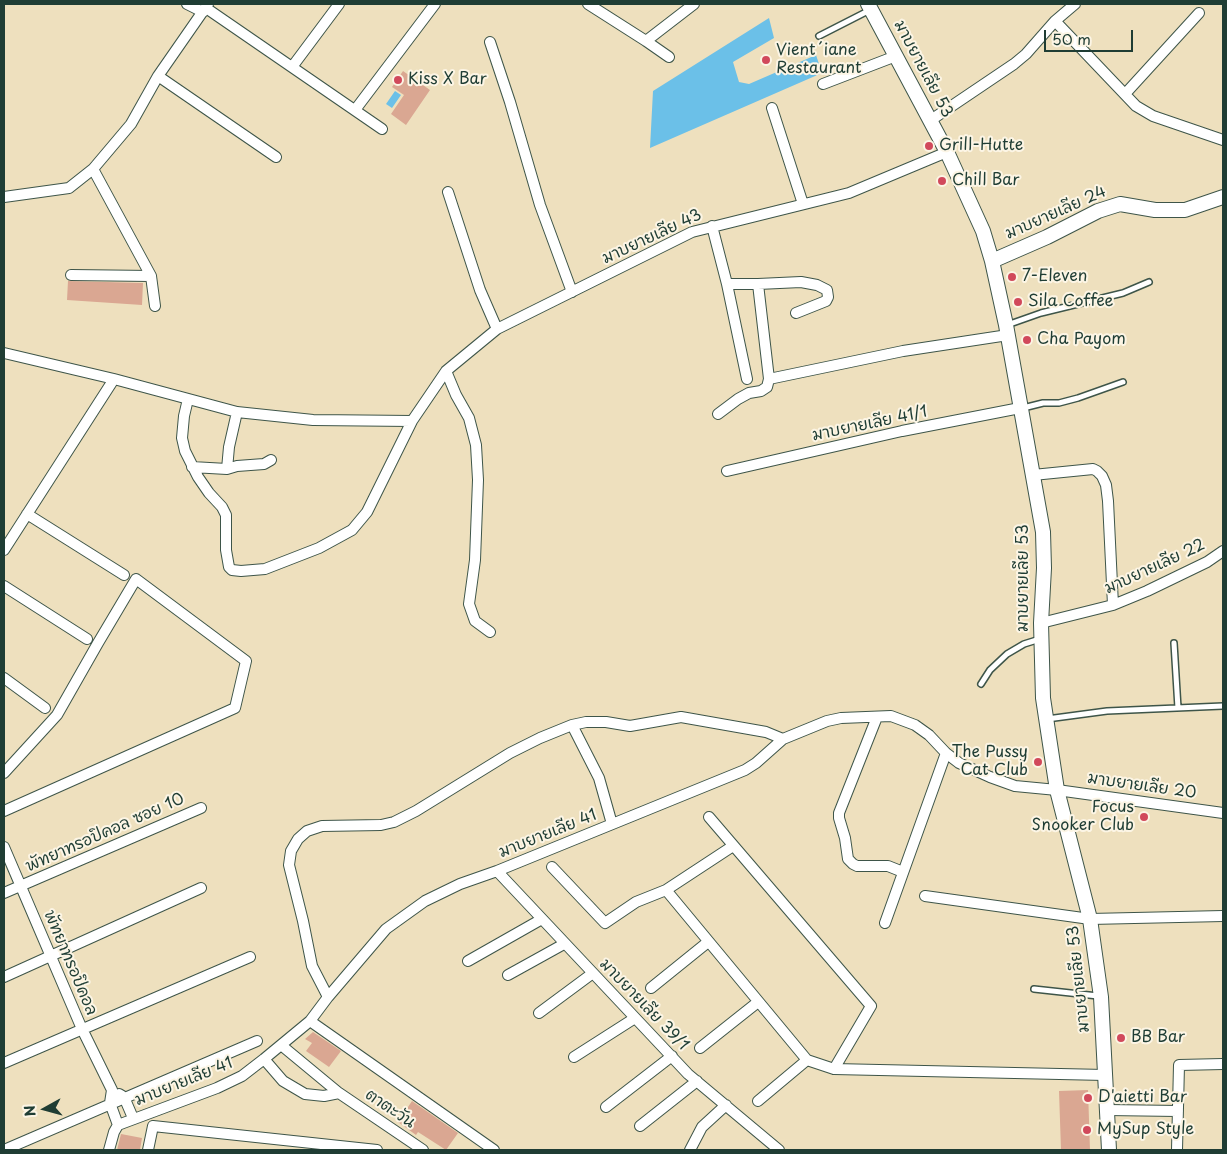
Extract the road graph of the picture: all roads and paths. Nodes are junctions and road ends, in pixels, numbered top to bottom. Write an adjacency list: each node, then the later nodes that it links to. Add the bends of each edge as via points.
1 (187, 4): 8 (street)
2 (339, 4): 16 (street)
3 (435, 4): 21 (street)
4 (588, 4): 12 (street)
5 (694, 4): 12 (street)
6 (1075, 4): 10 (street)
7 (869, 7): 11 (lane); 14 (street, มาบยายเลีย 53)
8 (205, 8): 16 (street); 17 (street)
9 (1199, 14): 19 (street)
10 (1055, 21): 19 (street); 22 (street, via 1014,64)
11 (819, 36)
12 (646, 41): 15 (street)
13 (490, 42): 39 (street, via 540,205)
14 (896, 56): 18 (street); 22 (street, มาบยายเลีย 53)
15 (669, 57)
16 (292, 67): 21 (street)
17 (158, 76): 26 (street); 27 (street, via 131,124)
18 (823, 84)
19 (1125, 94): 24 (street, via 1136,106 1153,116)
20 (772, 108): 31 (street)
21 (355, 110): 23 (street)
22 (930, 120): 25 (street, มาบยายเลีย 53)
23 (382, 129)
24 (1223, 140)
25 (947, 152): 31 (street, มาบยายเลีย 43, via 849,193); 33 (street, มาบยายเลีย 53, via 983,231)
26 (276, 157)
27 (93, 169): 29 (street, via 69,188); 35 (street)
28 (448, 192): 42 (street, via 480,290)
29 (4, 197)
30 (1223, 197): 33 (street, มาบยายเลีย 24, via 1186,210 1154,210 1120,204 1098,211)
31 (803, 204): 32 (street, มาบยายเลีย 43)
32 (712, 226): 37 (street); 39 (street, มาบยายเลีย 43, via 692,232)
33 (992, 261): 43 (street, มาบยายเลีย 53)
34 (71, 275): 35 (street)
35 (151, 276): 40 (street)
36 (1149, 282): 43 (lane, via 1123,293 1041,313)
37 (727, 284): 38 (street); 46 (street)
38 (758, 284): 41 (street, via 801,282 827,290 826,301); 48 (street)
39 (572, 292): 42 (street, มาบยายเลีย 43)
40 (155, 306)
41 (796, 313)
42 (497, 329): 45 (street, มาบยายเลีย 43)
43 (1007, 330): 48 (street); 51 (street, มาบยายเลีย 53)
44 (4, 353): 47 (street)
45 (446, 371): 54 (street, มาบยายเลีย 43); 67 (street, via 469,418 476,445 475,560 469,604 475,621)
46 (747, 378)
47 (114, 379): 50 (street); 60 (street)
48 (770, 379): 53 (street, via 761,391 738,398)
49 (1123, 382): 51 (lane, via 1059,403)
50 (188, 399): 52 (street); 56 (street, via 182,438)
51 (1020, 408): 58 (street, มาบยายเลีย 41/1); 59 (street, มาบยายเลีย 53)
52 (237, 412): 54 (street, via 313,420); 57 (street)
53 (718, 414)
54 (412, 421): 56 (street, มาบยายเลีย 43, via 368,512 352,530 319,548 265,569 241,571 229,567 226,515)
55 (271, 460): 57 (street, via 264,464)
56 (192, 467): 57 (street)
57 (227, 469)
58 (726, 471)
59 (1033, 475): 65 (street, via 1093,470 1102,476 1108,501); 66 (street, มาบยายเลีย 53, via 1043,532)
60 (27, 514): 61 (street); 63 (street)
61 (4, 550)
62 (1223, 551): 65 (street, มาบยายเลีย 22, via 1207,562)
63 (124, 574)
64 (4, 586): 69 (street)
65 (1113, 605): 66 (street, มาบยายเลีย 22)
66 (1041, 623): 68 (street, มาบยายเลีย 53)
67 (490, 632)
68 (1042, 638): 72 (lane, via 1007,654 990,670); 77 (street, มาบยายเลีย 53, via 1043,698)
69 (87, 639)
70 (1174, 643): 75 (lane)
71 (4, 678): 74 (street)
72 (982, 684)
73 (1223, 706): 75 (lane)
74 (45, 708)
75 (1178, 708): 77 (lane, via 1107,711)
76 (877, 716): 79 (street, มาบยายเลีย 41, via 827,721); 80 (street, มาบยายเลีย 41, via 892,716 915,725); 92 (street, via 838,818 848,859 853,864 888,866)
77 (1047, 719): 82 (street, มาบยายเลีย 53)
78 (572, 725): 79 (street, via 606,722 630,726 681,717 766,732); 87 (street, via 599,778); 112 (street, via 510,753 394,822 322,826 307,831 298,839 291,850 289,865 312,966)
79 (783, 739): 87 (street, มาบยายเลีย 41, via 745,770)
80 (946, 753): 82 (street, มาบยายเลีย 41, via 959,763 1015,786); 92 (street)
81 (4, 773): 84 (street, via 57,715 136,579 246,661 235,708)
82 (1057, 790): 85 (street, มาบยายเลีย 20); 99 (street, มาบยายเลีย 53)
83 (201, 808): 93 (street, พัทยาทรอปิคอล ซอย 10)
84 (4, 811)
85 (1223, 812)
86 (708, 817): 88 (street)
87 (612, 824): 91 (street, มาบยายเลีย 41)
88 (733, 846): 95 (street); 128 (street, via 872,1006)
89 (4, 847): 93 (street, พัทยาทรอปิคอล)
90 (552, 868): 95 (street, via 605,923 636,902)
91 (497, 871): 100 (street, มาบยายเลีย 39/1); 112 (street, มาบยายเลีย 41, via 425,901 386,929)
92 (903, 872): 101 (street)
93 (21, 886): 96 (street, พัทยาทรอปิคอล ซอย 10); 104 (street, พัทยาทรอปิคอล)
94 (201, 888): 104 (street)
95 (666, 890): 102 (street)
96 (4, 894)
97 (925, 896): 99 (street)
98 (1223, 916): 99 (street)
99 (1090, 918): 113 (street, มาบยายเลีย 53)
100 (542, 919): 103 (street, มาบยายเลีย 39/1); 106 (street)
101 (885, 923)
102 (708, 942): 110 (street); 114 (street)
103 (564, 944): 107 (street, มาบยายเลีย 39/1); 108 (street)
104 (51, 956): 109 (street); 118 (street, พัทยาทรอปิคอล)
105 (250, 957): 118 (street)
106 (468, 961)
107 (593, 974): 115 (street); 116 (street, มาบยายเลีย 39/1)
108 (508, 975)
109 (4, 977)
110 (651, 988)
111 (1034, 989): 113 (lane)
112 (328, 997): 117 (street, มาบยายเลีย 41)
113 (1101, 997): 129 (street, มาบยายเลีย 53)
114 (758, 1002): 121 (street); 125 (street)
115 (539, 1013)
116 (635, 1018): 122 (street, มาบยายเลีย 39/1); 123 (street)
117 (310, 1021): 120 (street, มาบยายเลีย 41); 149 (street)
118 (82, 1029): 126 (street); 131 (street, พัทยาทรอปิคอล)
119 (257, 1040): 133 (street)
120 (281, 1045): 124 (street, มาบยายเลีย 41); 132 (street, ตาตะวัน)
121 (700, 1048)
122 (672, 1056): 130 (street, มาบยายเลีย 39/1); 137 (street)
123 (574, 1057)
124 (264, 1059): 132 (street, ตาตะวัน, via 282,1081 305,1094 324,1096); 140 (street, มาบยายเลีย 41, via 242,1076 217,1088)
125 (807, 1060): 128 (street); 134 (street)
126 (4, 1063)
127 (1223, 1064): 139 (street, via 1180,1064)
128 (834, 1069): 129 (street)
129 (1104, 1075): 138 (street, มาบยายเลีย 53)
130 (697, 1081): 136 (street, มาบยายเลีย 39/1); 142 (street)
131 (112, 1090): 133 (street); 135 (street)
132 (339, 1092): 148 (street, ตาตะวัน)
133 (124, 1097): 135 (street); 140 (street)
134 (758, 1101)
135 (110, 1103): 141 (street); 144 (street)
136 (726, 1105): 150 (street, via 702,1127); 151 (street, มาบยายเลีย 39/1)
137 (606, 1107)
138 (1107, 1110): 139 (street); 152 (street, มาบยายเลีย 53)
139 (1178, 1111): 153 (street)
140 (133, 1118): 141 (street, มาบยายเลีย 41)
141 (118, 1125): 145 (street)
142 (640, 1126)
143 (344, 1148): 146 (street, via 153,1126); 147 (street)
144 (4, 1150)
145 (109, 1150)
146 (148, 1150)
147 (377, 1150)
148 (423, 1150)
149 (494, 1150)
150 (690, 1150)
151 (779, 1150)
152 (1108, 1150)
153 (1177, 1150)

